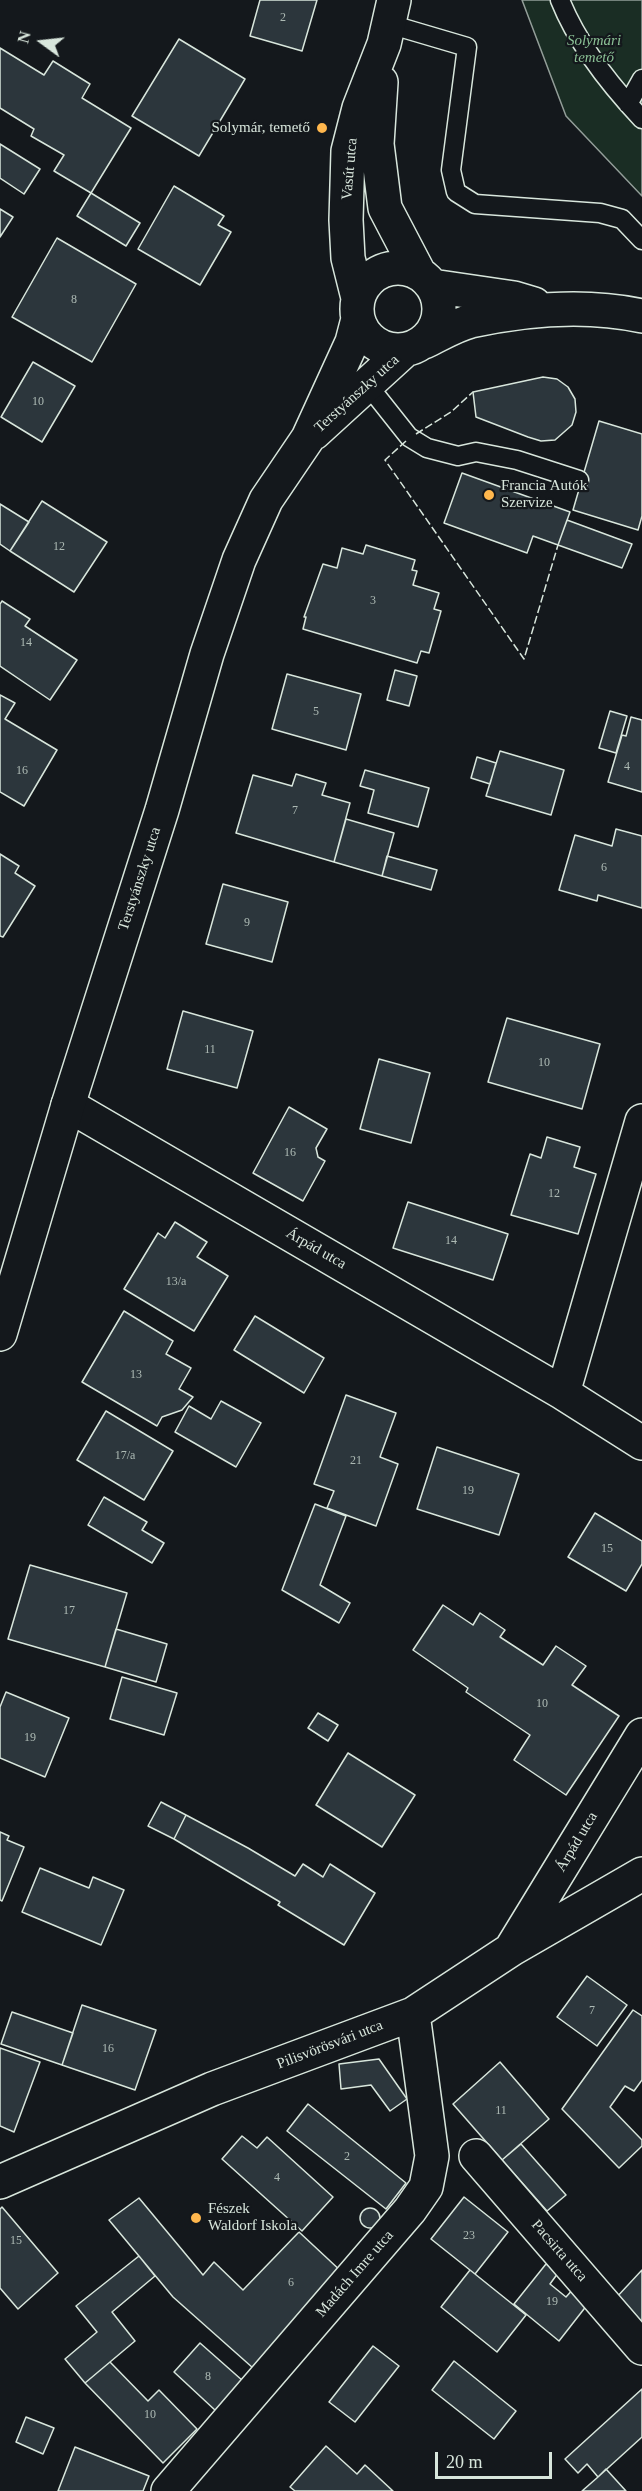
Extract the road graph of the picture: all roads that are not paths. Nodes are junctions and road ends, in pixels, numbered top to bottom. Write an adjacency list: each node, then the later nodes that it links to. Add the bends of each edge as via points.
1 (560, 0): 4 (lane, via 598,67)
2 (389, 23): 6 (lane, via 467,47 451,170 456,192 475,204 600,213 622,219); 7 (street, Vasút utca, via 377,144 385,208); 8 (street, Vasút utca, via 348,151 348,258)
3 (642, 79): 4 (lane)
4 (628, 104): 5 (lane)
5 (642, 119)
6 (642, 240)
7 (426, 280): 8 (street, via 401,268 382,271 367,282); 9 (street); 11 (street, via 440,305 437,326)
8 (358, 308): 11 (street, via 367,337 384,348); 13 (street, Terstyánszky utca, via 352,342)
9 (550, 309): 10 (street, via 609,310); 11 (street, via 469,322)
10 (642, 316)
11 (415, 346): 12 (street, Terstyánszky utca)
12 (367, 384): 13 (street, Terstyánszky utca); 14 (lane, via 409,438 427,448 458,456 477,452 517,460)
13 (308, 438): 15 (street, Terstyánszky utca, via 266,500 239,561)
14 (579, 480)
15 (68, 1105): 17 (street, Terstyánszky utca); 18 (street, Árpád utca)
16 (642, 1121): 18 (street)
17 (0, 1334)
18 (564, 1393): 19 (street, Árpád utca)
19 (642, 1443)
20 (642, 1735): 22 (street, Árpád utca)
21 (642, 1874): 22 (street, Pilisvörösvári utca)
22 (512, 1949): 23 (street, Pilisvörösvári utca)
23 (413, 2014): 25 (street, Pilisvörösvári utca, via 212,2089); 27 (street, Madách Imre utca, via 432,2156 426,2187)
24 (476, 2156): 26 (street, Pacsirta utca)
25 (0, 2182)
26 (642, 2348)
27 (168, 2491)

